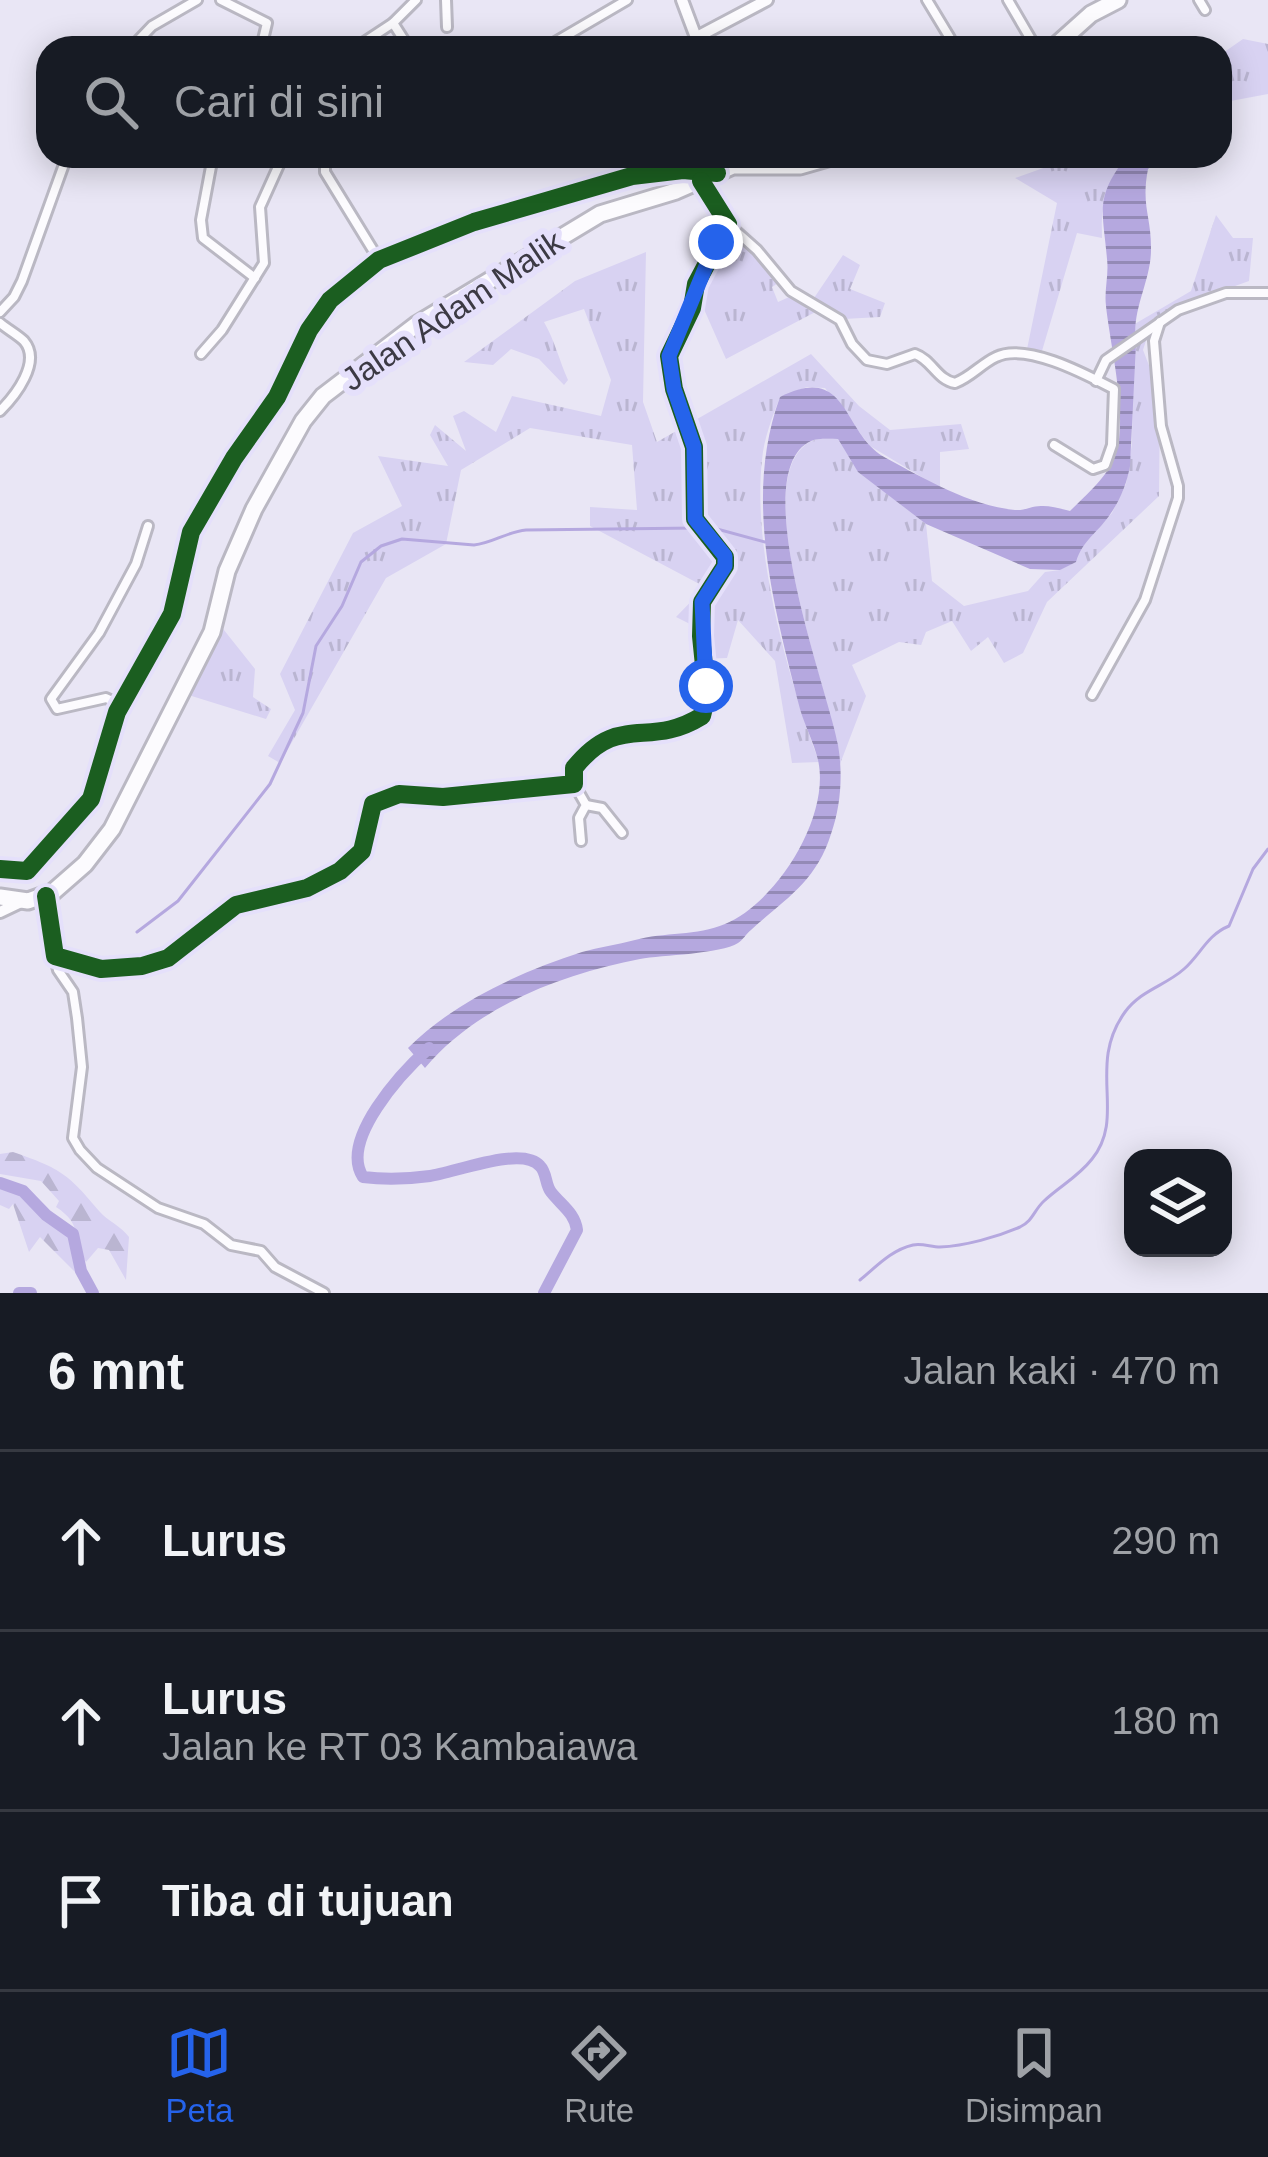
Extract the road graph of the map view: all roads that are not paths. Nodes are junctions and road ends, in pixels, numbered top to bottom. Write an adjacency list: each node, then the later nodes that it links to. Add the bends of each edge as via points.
1 (197, 0): 13 (street)
2 (221, 0): 14 (street, via 267,23)
3 (416, 0): 11 (street)
4 (446, 0): 12 (street)
5 (627, 0): 17 (street)
6 (682, 0): 18 (street)
7 (767, 0): 19 (street)
8 (927, 0): 20 (street)
9 (1008, 0): 21 (street)
10 (1118, 0): 22 (highway)
11 (393, 23): 15 (street); 16 (street)
12 (447, 28)
13 (142, 36)
14 (264, 36)
15 (374, 36)
16 (402, 36)
17 (565, 36)
18 (696, 36)
19 (710, 36)
20 (949, 36)
21 (1029, 36)
22 (1066, 36)
23 (63, 168): 34 (street, via 22,281)
24 (211, 168): 32 (street, via 203,238)
25 (277, 168): 32 (street, via 262,201 266,257)
26 (325, 168): 31 (street)
27 (726, 168): 28 (highway, Jalan Adam Malik)
28 (717, 173): 29 (highway, Jalan Adam Malik); 31 (street, via 604,182)
29 (701, 181): 30 (street); 49 (highway, Jalan Adam Malik, via 572,230 416,325 311,408 254,509 212,632 112,829)
30 (728, 224): 38 (street, via 791,291 837,317 867,361 915,354 955,383 994,358 1018,354); 44 (street, via 669,356 695,457 695,519 725,556 702,602 706,708 658,734 608,737 574,767)
31 (379, 260): 43 (street, via 319,313 277,397 202,509 172,614)
32 (255, 278): 37 (street)
33 (1268, 293): 35 (street, via 1210,297)
34 (0, 311)
35 (1160, 322): 38 (street, via 1106,360); 42 (street, via 1154,340 1161,426 1178,498 1145,599)
36 (0, 323): 39 (street, via 29,353 23,380)
37 (201, 354)
38 (1096, 381): 40 (street, via 1115,392 1105,466 1089,466)
39 (0, 411)
40 (1054, 445)
41 (148, 526): 43 (street, via 99,633 51,699 58,709 109,698)
42 (1092, 695)
43 (121, 705): 48 (street, via 91,800 31,868)
44 (574, 784): 45 (street); 53 (street, via 390,795 374,804 362,851 340,871 236,905 168,958 101,969)
45 (586, 806): 46 (street, via 602,808); 47 (street, via 578,818)
46 (622, 832)
47 (581, 842)
48 (0, 868)
49 (46, 896): 51 (highway, Jalan Adam Malik); 53 (street)
50 (0, 897): 51 (highway, Jalan Adam Malik)
51 (21, 902): 52 (street)
52 (0, 912)
53 (55, 956): 54 (street, via 77,1018 81,1082 72,1129 80,1150 158,1208 204,1224 231,1245 261,1251)
54 (324, 1293)

